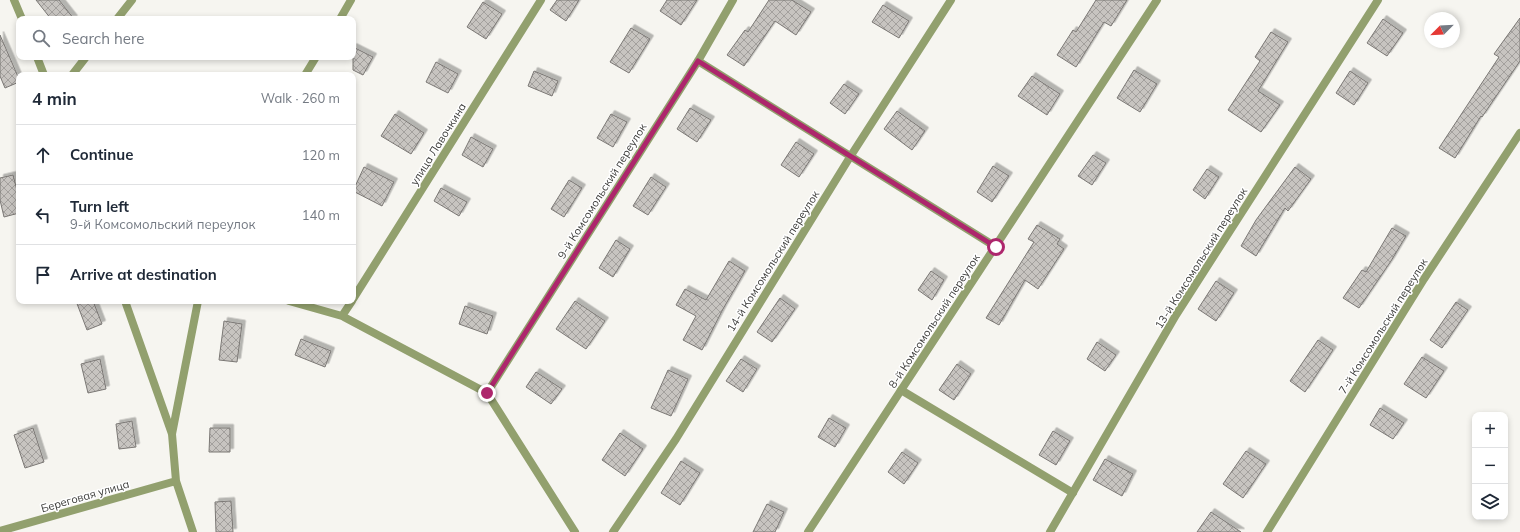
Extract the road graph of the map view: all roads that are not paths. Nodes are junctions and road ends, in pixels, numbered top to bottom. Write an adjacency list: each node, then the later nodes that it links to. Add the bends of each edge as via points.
1 (14, 0): 9 (street)
2 (132, 0): 10 (street)
3 (351, 0): 11 (street)
4 (541, 0): 22 (street, улица Лавочкина)
5 (733, 0): 15 (street, 9-й Комсомольский переулок)
6 (951, 0): 20 (street, 14-й Комсомольский переулок)
7 (1157, 0): 21 (street, 8-й Комсомольский переулок)
8 (1378, 0): 32 (street, 13-й Комсомольский переулок, via 1176,315)
9 (21, 16)
10 (119, 16)
11 (342, 16)
12 (38, 60): 16 (street)
13 (84, 60): 17 (street)
14 (314, 60): 18 (street)
15 (698, 61): 20 (street); 29 (street, 9-й Комсомольский переулок)
16 (43, 72)
17 (74, 72)
18 (307, 72)
19 (1520, 133): 39 (street, 7-й Комсомольский переулок, via 1424,279)
20 (850, 157): 21 (street); 36 (street, 14-й Комсомольский переулок, via 676,439)
21 (996, 247): 28 (street, 8-й Комсомольский переулок)
22 (356, 294)
23 (126, 304): 30 (street)
24 (197, 304): 30 (street)
25 (300, 304): 27 (street)
26 (350, 304): 27 (street, улица Лавочкина)
27 (342, 316): 29 (street)
28 (901, 390): 32 (street); 37 (street, 8-й Комсомольский переулок)
29 (487, 393): 35 (street)
30 (172, 434): 31 (street)
31 (176, 482): 33 (street, Береговая улица); 34 (street)
32 (1073, 493): 38 (street, 13-й Комсомольский переулок)
33 (0, 531)
34 (193, 532)
35 (575, 532)
36 (613, 532)
37 (808, 532)
38 (1050, 532)
39 (1267, 532)

